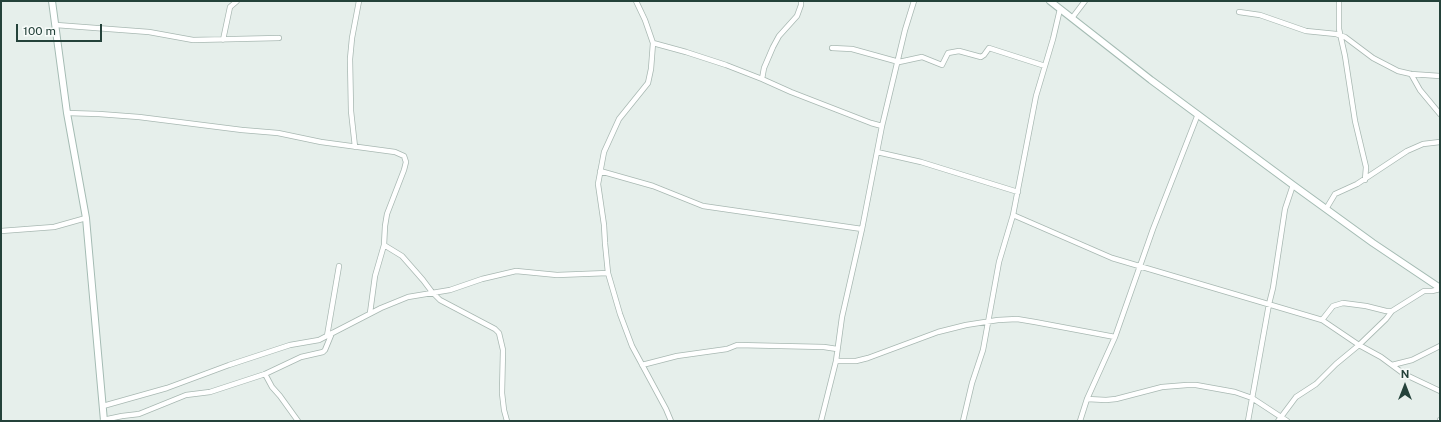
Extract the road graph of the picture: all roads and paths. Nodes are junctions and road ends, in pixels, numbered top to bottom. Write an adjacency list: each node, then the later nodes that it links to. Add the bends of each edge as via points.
1 (52, 1): 13 (main road)
2 (237, 1): 16 (street, via 230,7)
3 (359, 1): 29 (street, via 350,59 351,117)
4 (636, 1): 17 (street)
5 (802, 1): 23 (street, via 797,16 773,47)
6 (914, 1): 19 (street)
7 (1050, 1): 10 (main road)
8 (1085, 1): 12 (street)
9 (1339, 1): 14 (street, via 1338,23)
10 (1060, 8): 12 (main road); 20 (street)
11 (1239, 12): 14 (street, via 1260,15 1306,31)
12 (1072, 18): 25 (main road)
13 (56, 25): 16 (street, via 148,32 193,40); 24 (main road)
14 (1341, 35): 21 (street, via 1373,58 1398,71); 32 (street, via 1355,121 1366,167)
15 (279, 38): 16 (street)
16 (223, 40)
17 (653, 43): 23 (street); 31 (street, via 648,83 619,119 604,152)
18 (832, 48): 19 (street, via 869,52)
19 (898, 62): 20 (street, via 922,57 942,65 948,54 959,51 981,57 989,48); 27 (street)
20 (1045, 66): 34 (street, via 1036,96)
21 (1411, 74): 22 (street); 26 (street, via 1422,93)
22 (1440, 76)
23 (762, 79): 27 (street)
24 (67, 113): 29 (street, via 139,117 278,133); 37 (main road)
25 (1198, 114): 33 (main road); 42 (street)
26 (1440, 114)
27 (882, 126): 30 (street)
28 (1440, 142): 32 (street, via 1417,146)
29 (355, 147): 40 (street, via 395,152 404,156 406,162 387,214)
30 (877, 152): 34 (street, via 921,162); 38 (street)
31 (600, 171): 38 (street, via 653,186 703,206); 43 (street, via 598,184)
32 (1365, 180): 35 (street, via 1335,194)
33 (1293, 185): 35 (main road); 46 (street, via 1285,209)
34 (1018, 192): 36 (street)
35 (1326, 209): 44 (main road)
36 (1013, 215): 42 (street, via 1112,258); 49 (street, via 1000,262)
37 (86, 218): 39 (street, via 54,227); 64 (main road)
38 (862, 229): 56 (street)
39 (1, 231)
40 (384, 245): 45 (street, via 402,256); 48 (street, via 375,276)
41 (340, 266): 52 (street)
42 (1141, 266): 46 (street); 53 (street)
43 (608, 273): 45 (street, via 557,275 516,271 450,290); 58 (street, via 626,330)
44 (1440, 288): 47 (street, via 1432,292 1424,291)
45 (432, 292): 48 (street, via 408,297); 68 (street, via 449,306 499,333 503,350 502,393)
46 (1269, 304): 50 (street); 62 (street)
47 (1392, 310): 50 (street, via 1343,303 1333,306); 54 (street)
48 (370, 313): 51 (street)
49 (989, 320): 53 (street, via 1017,319); 57 (street, via 938,332 868,358); 71 (street)
50 (1322, 320): 54 (street)
51 (332, 333): 52 (street); 60 (street, via 323,352 301,357)
52 (327, 336): 64 (street)
53 (1115, 337): 63 (street)
54 (1359, 346): 59 (street, via 1374,352); 65 (street, via 1316,384 1296,397)
55 (1440, 346): 59 (street, via 1412,360)
56 (837, 349): 57 (street); 58 (street, via 737,345)
57 (836, 361): 70 (street)
58 (642, 365): 69 (street)
59 (1392, 365): 61 (street, via 1416,381)
60 (265, 374): 66 (street, via 210,392 181,396 139,414); 67 (street)
61 (1440, 391)
62 (1252, 398): 63 (street, via 1235,392 1187,385 1162,386 1106,400); 65 (street); 73 (street)
63 (1087, 399): 72 (street)
64 (103, 406): 66 (main road)
65 (1279, 419): 74 (street)
66 (104, 420)
67 (298, 421)
68 (507, 421)
69 (671, 421)
70 (821, 421)
71 (963, 421)
72 (1080, 421)
73 (1248, 421)
74 (1287, 421)

